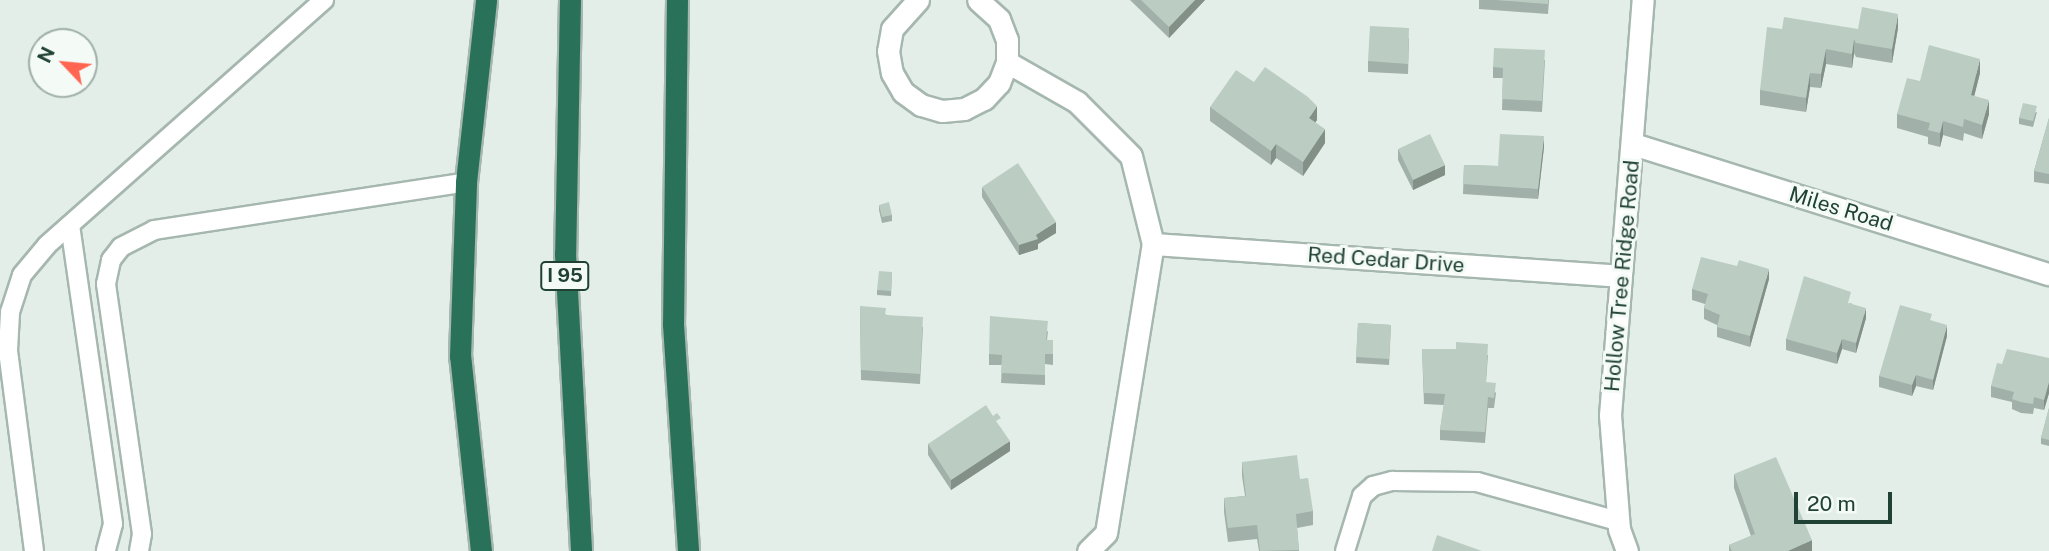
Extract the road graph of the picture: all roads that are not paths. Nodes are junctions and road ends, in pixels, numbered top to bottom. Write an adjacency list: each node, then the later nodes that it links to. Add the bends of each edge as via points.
1 (324, 0): 11 (lane)
2 (486, 0): 10 (highway)
3 (570, 0): 20 (highway, I 95, via 565,254)
4 (677, 0): 21 (highway, via 673,324)
5 (918, 0): 8 (street, via 892,29 888,51 892,73 920,105 942,111 964,109 984,99 999,83)
6 (978, 0): 8 (street, via 999,19 1007,40)
7 (1643, 0): 9 (street, Hollow Tree Ridge Road)
8 (1007, 62): 12 (street, via 1077,102 1131,156)
9 (1633, 144): 13 (street, Miles Road); 14 (street, Hollow Tree Ridge Road)
10 (466, 182): 18 (lane, via 154,230 121,247 111,260 106,284 142,534); 19 (highway, via 460,356)
11 (70, 225): 16 (lane, via 22,275 10,312 8,351); 17 (lane, via 113,524)
12 (1153, 244): 14 (street, Red Cedar Drive); 22 (street, via 1106,533)
13 (2049, 274)
14 (1620, 276): 15 (street, Hollow Tree Ridge Road, via 1610,415)
15 (1618, 521): 23 (lane, via 1477,482 1392,481 1373,486 1362,496); 24 (street, Hollow Tree Ridge Road)
16 (34, 551)
17 (106, 551)
18 (139, 551)
19 (481, 551)
20 (581, 551)
21 (688, 551)
22 (1088, 551)
23 (1345, 551)
24 (1628, 551)

